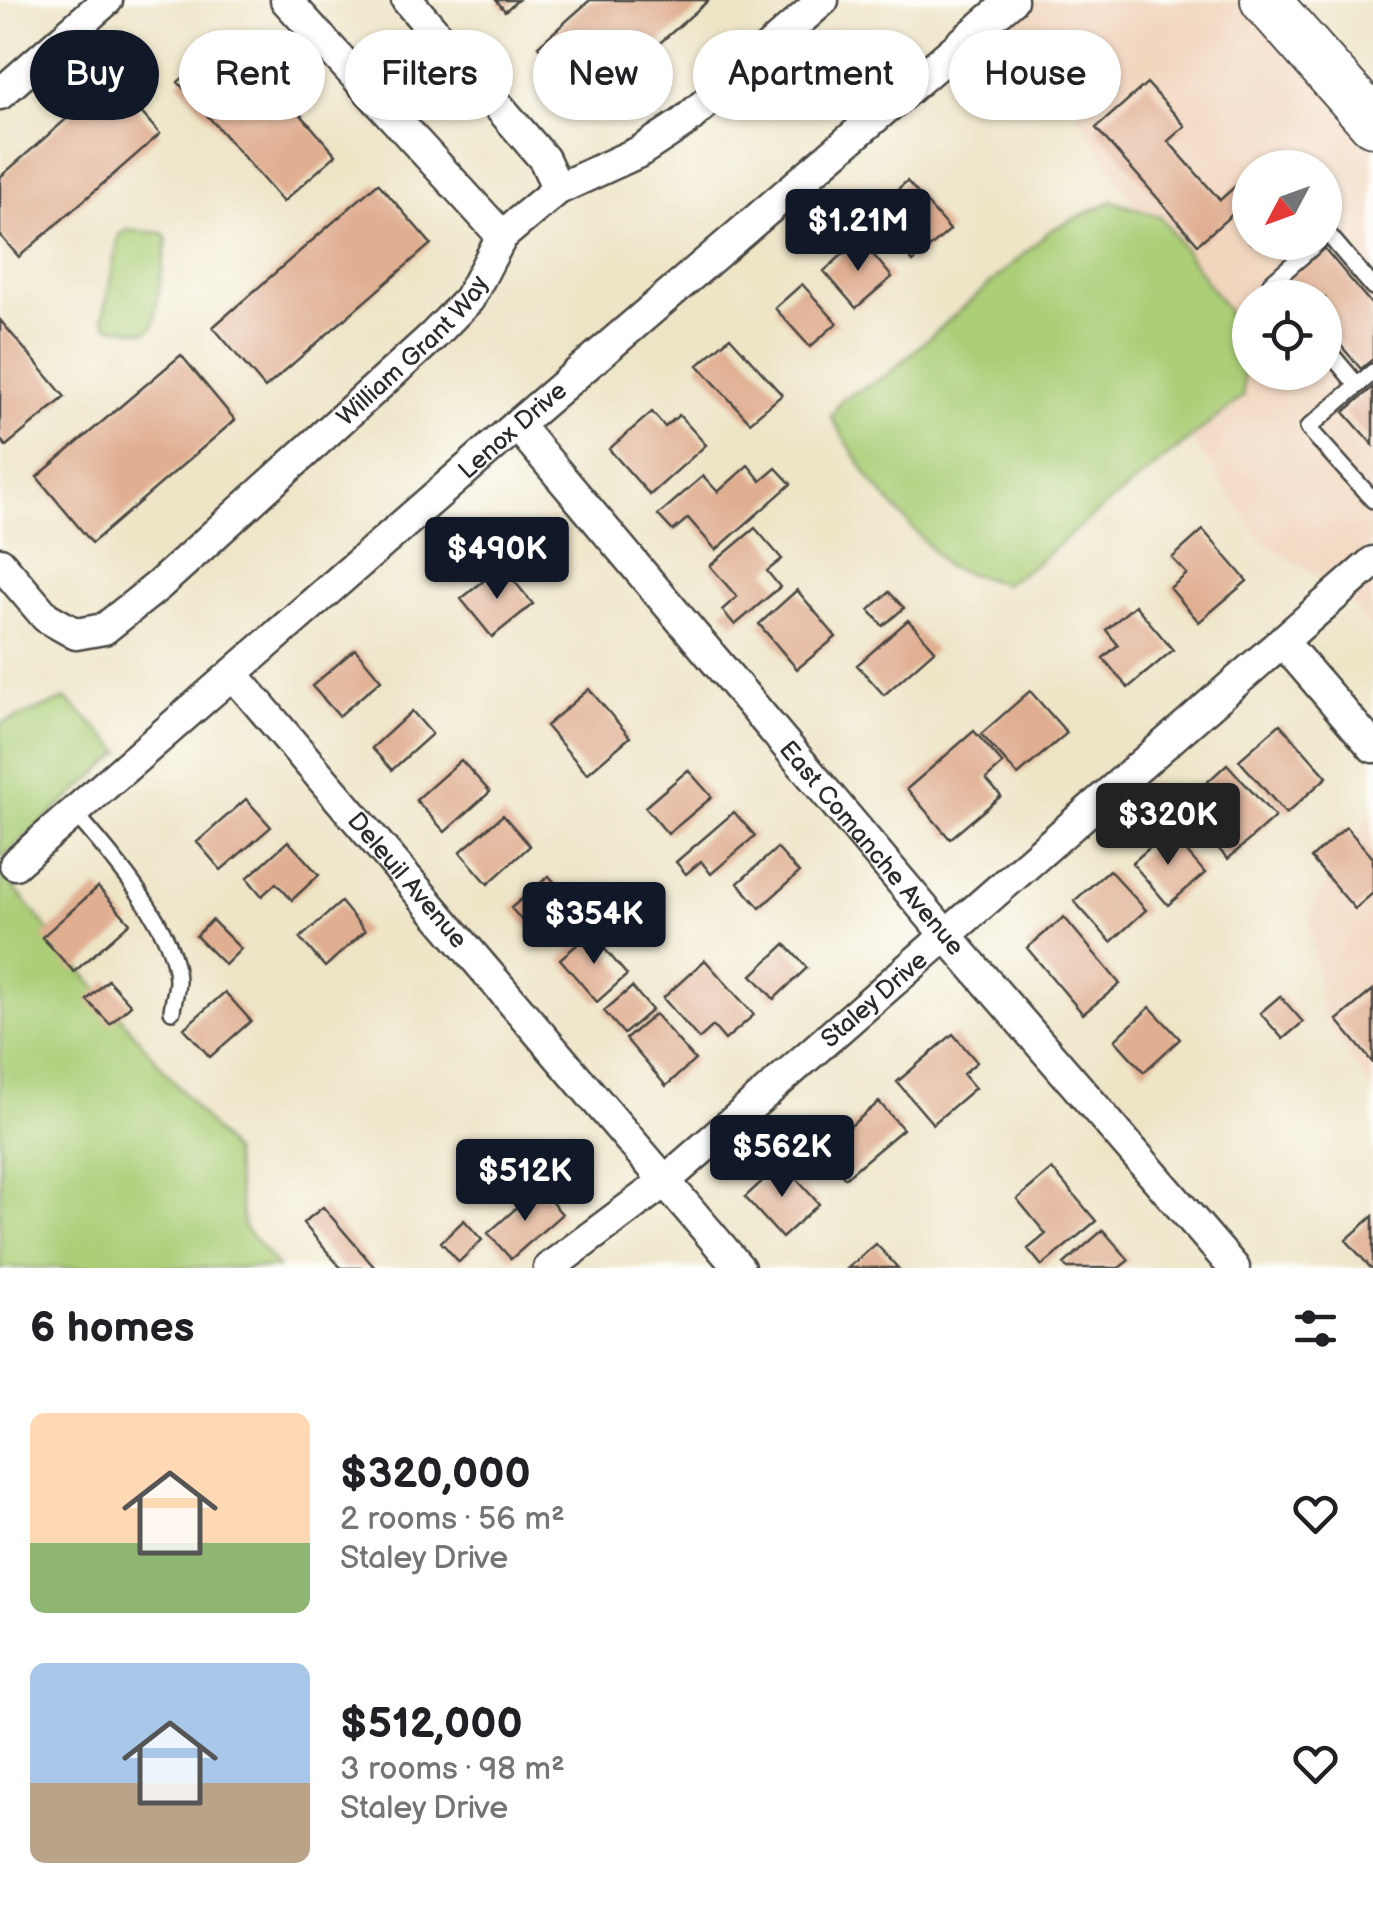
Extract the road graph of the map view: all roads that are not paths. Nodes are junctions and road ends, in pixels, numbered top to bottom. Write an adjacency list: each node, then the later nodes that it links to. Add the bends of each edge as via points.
1 (107, 0): 7 (street)
2 (286, 0): 10 (street)
3 (407, 0): 9 (street, via 544,158)
4 (823, 0): 9 (street, William Grant Way, via 683,123 639,152)
5 (1012, 0): 18 (street, Lenox Drive)
6 (1265, 0): 8 (main road)
7 (0, 94)
8 (1371, 120)
9 (558, 189): 10 (street, William Grant Way)
10 (502, 236): 21 (street, William Grant Way, via 469,299 434,336 104,629 76,634 46,617)
11 (1342, 250): 14 (lane)
12 (1297, 260): 13 (lane)
13 (1274, 280)
14 (1373, 287)
15 (1342, 367): 17 (lane)
16 (1373, 372): 17 (lane)
17 (1358, 385): 19 (lane, via 1308,428)
18 (517, 425): 23 (street, Lenox Drive); 27 (street, East Comanche Avenue)
19 (1373, 500)
20 (1373, 562): 22 (street, Staley Drive)
21 (0, 563)
22 (1282, 641): 24 (street); 27 (street, Staley Drive)
23 (233, 674): 25 (street, Lenox Drive); 29 (street, Deleuil Avenue)
24 (1373, 746)
25 (74, 812): 26 (street, Lenox Drive); 28 (lane, via 166,936 177,978)
26 (15, 864)
27 (946, 935): 29 (street, Staley Drive); 32 (street, East Comanche Avenue)
28 (172, 1011)
29 (664, 1182): 30 (street, Staley Drive); 31 (street, Deleuil Avenue)
30 (549, 1268)
31 (739, 1268)
32 (1234, 1268)

